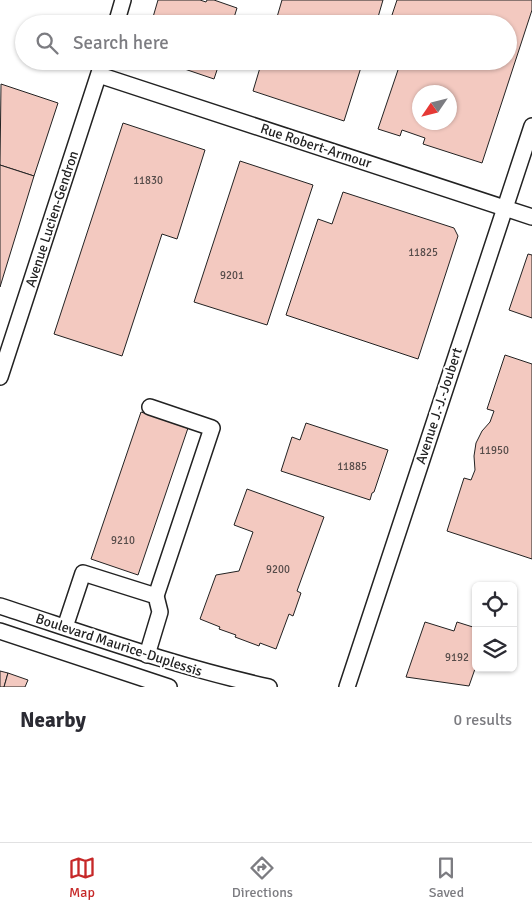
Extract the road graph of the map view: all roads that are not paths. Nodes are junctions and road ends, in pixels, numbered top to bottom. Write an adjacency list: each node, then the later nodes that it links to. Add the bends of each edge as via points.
1 (124, 0): 2 (street)
2 (119, 15)
3 (100, 70): 8 (street, Avenue Lucien-Gendron)
4 (107, 70): 6 (street, Rue Robert-Armour)
5 (532, 126): 6 (street, Avenue J.-J.-Joubert)
6 (505, 208): 7 (street, Rue Robert-Armour); 19 (street, Avenue J.-J.-Joubert)
7 (532, 217)
8 (0, 377)
9 (150, 407): 10 (street, via 212,428)
10 (156, 596): 12 (street, via 83,573); 14 (street, via 160,612)
11 (0, 606): 12 (street, Boulevard Maurice-Duplessis)
12 (65, 628): 14 (street, Boulevard Maurice-Duplessis)
13 (0, 631): 16 (street, Boulevard Maurice-Duplessis)
14 (147, 655): 15 (street, Boulevard Maurice-Duplessis)
15 (181, 666): 17 (street); 18 (street, Boulevard Maurice-Duplessis)
16 (169, 687)
17 (174, 687)
18 (269, 687)
19 (347, 687)

